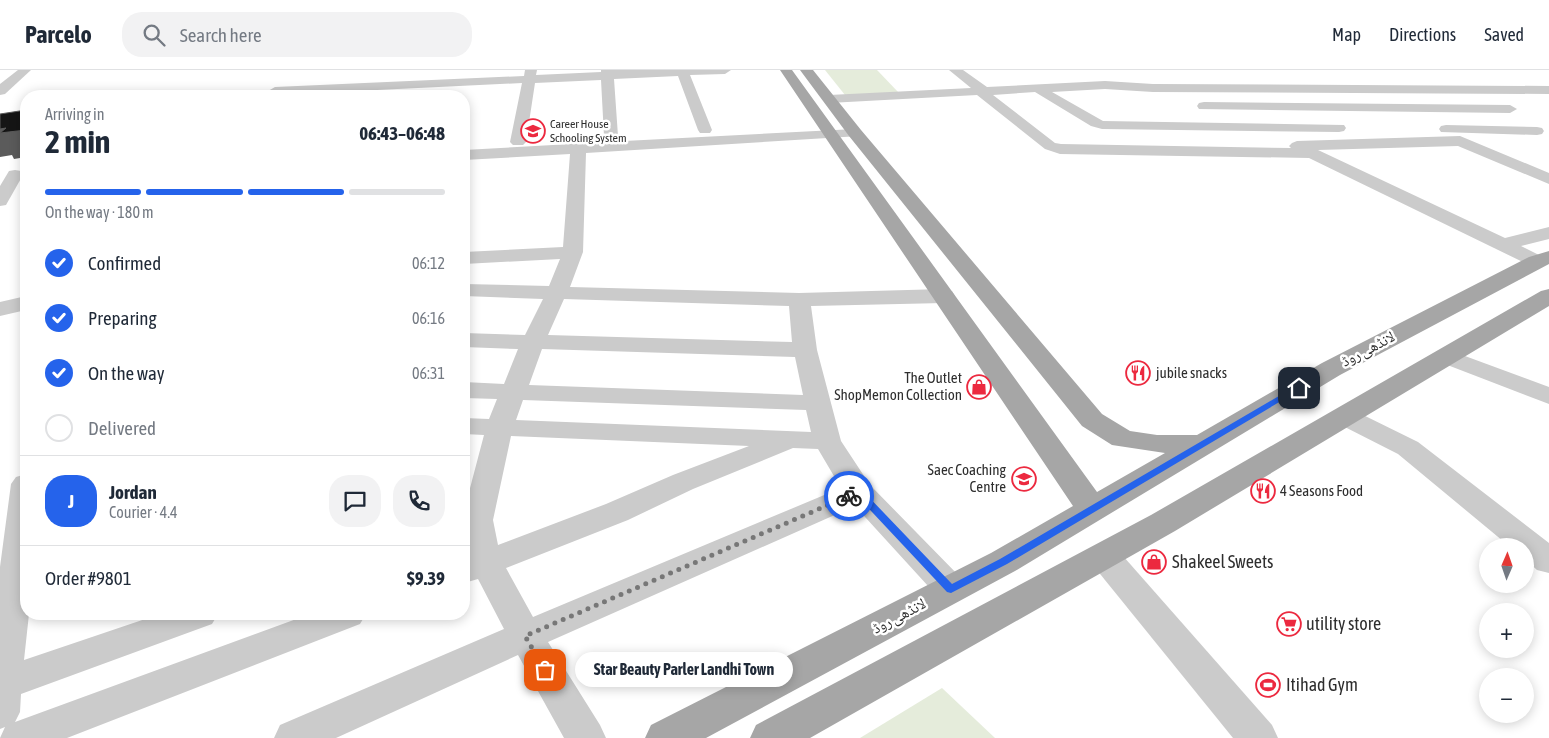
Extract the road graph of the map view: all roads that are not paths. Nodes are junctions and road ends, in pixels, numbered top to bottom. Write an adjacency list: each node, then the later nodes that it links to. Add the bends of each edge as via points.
1 (20, 70): 18 (street)
2 (24, 70): 33 (street)
3 (454, 70): 20 (street)
4 (725, 70): 8 (street)
5 (786, 70): 43 (main road)
6 (806, 70): 36 (main road)
7 (955, 70): 34 (street)
8 (682, 71): 9 (street); 46 (street)
9 (607, 73): 14 (street); 48 (street)
10 (1149, 74): 25 (street)
11 (1212, 74): 22 (street)
12 (1274, 74): 23 (street)
13 (1435, 74): 26 (street)
14 (530, 75): 20 (street); 50 (street)
15 (1088, 75): 21 (street)
16 (376, 76): 29 (street)
17 (290, 77): 28 (street)
18 (0, 78)
19 (1504, 78): 27 (street)
20 (448, 83): 30 (street); 31 (street)
21 (1105, 85): 24 (street); 25 (street); 37 (street)
22 (1239, 86): 23 (street); 25 (street)
23 (1305, 87): 26 (street); 39 (street)
24 (1037, 88): 34 (street); 42 (street, via 1099,125)
25 (1173, 88): 38 (street)
26 (1468, 89): 27 (street); 40 (street)
27 (1530, 89): 32 (street); 35 (street)
28 (277, 90)
29 (366, 90)
30 (383, 90)
31 (445, 90)
32 (1549, 90)
33 (0, 91)
34 (982, 91): 36 (street); 54 (street, via 1050,146 1060,149)
35 (1549, 98)
36 (829, 99): 43 (main road)
37 (1128, 99)
38 (1204, 106): 39 (street); 44 (street)
39 (1338, 107): 40 (street); 44 (street, via 1356,124)
40 (1510, 110): 47 (street)
41 (1147, 112): 42 (street)
42 (1158, 126): 44 (street)
43 (839, 128): 46 (street); 51 (street); 65 (main road); 83 (main road, via 1092,420 1122,439 1157,444)
44 (1239, 128)
45 (1372, 128): 49 (street)
46 (705, 130): 48 (street)
47 (1543, 135): 49 (street)
48 (611, 136): 51 (street)
49 (1400, 136): 54 (street, via 1297,146); 55 (street, via 1460,141)
50 (518, 142): 51 (street); 52 (street)
51 (579, 143): 53 (street); 60 (street)
52 (470, 145)
53 (470, 154)
54 (1312, 154): 59 (street)
55 (1549, 179)
56 (13, 180): 57 (street)
57 (0, 201)
58 (1549, 233): 59 (street)
59 (1502, 245): 62 (street)
60 (573, 252): 61 (street); 64 (street)
61 (470, 258)
62 (1543, 259): 83 (main road, لانڈھی روڈ, via 1331,369)
63 (470, 290): 64 (street)
64 (557, 292): 67 (street); 71 (street)
65 (944, 296): 67 (street); 86 (main road)
66 (1549, 296): 73 (main road)
67 (799, 300): 72 (street)
68 (20, 304): 69 (street)
69 (0, 309)
70 (470, 340): 71 (street)
71 (533, 342): 72 (street); 75 (street)
72 (805, 350): 77 (street)
73 (1446, 356): 76 (street); 78 (main road)
74 (470, 390): 75 (street)
75 (513, 392): 77 (street); 80 (street)
76 (1549, 396)
77 (818, 403): 82 (street)
78 (1344, 416): 89 (main road); 90 (street, via 1408,448)
79 (470, 426): 80 (street)
80 (499, 428): 81 (street); 87 (street)
81 (795, 440): 82 (street); 91 (street)
82 (827, 442): 84 (street)
83 (1202, 444): 86 (main road, لانڈھی روڈ)
84 (859, 492): 92 (street); 95 (street)
85 (20, 503): 88 (street)
86 (1092, 509): 92 (main road, لانڈھی روڈ)
87 (470, 523): 91 (street)
88 (10, 534): 96 (street)
89 (1104, 556): 101 (main road); 102 (street)
90 (1549, 561)
91 (475, 566): 95 (street)
92 (951, 589): 100 (main road, لانڈھی روڈ)
93 (183, 620): 96 (street)
94 (332, 620): 97 (street)
95 (525, 636): 98 (street); 99 (street)
96 (1, 698)
97 (20, 738)
98 (294, 738)
99 (586, 738)
100 (666, 738)
101 (771, 738)
102 (1258, 738)

